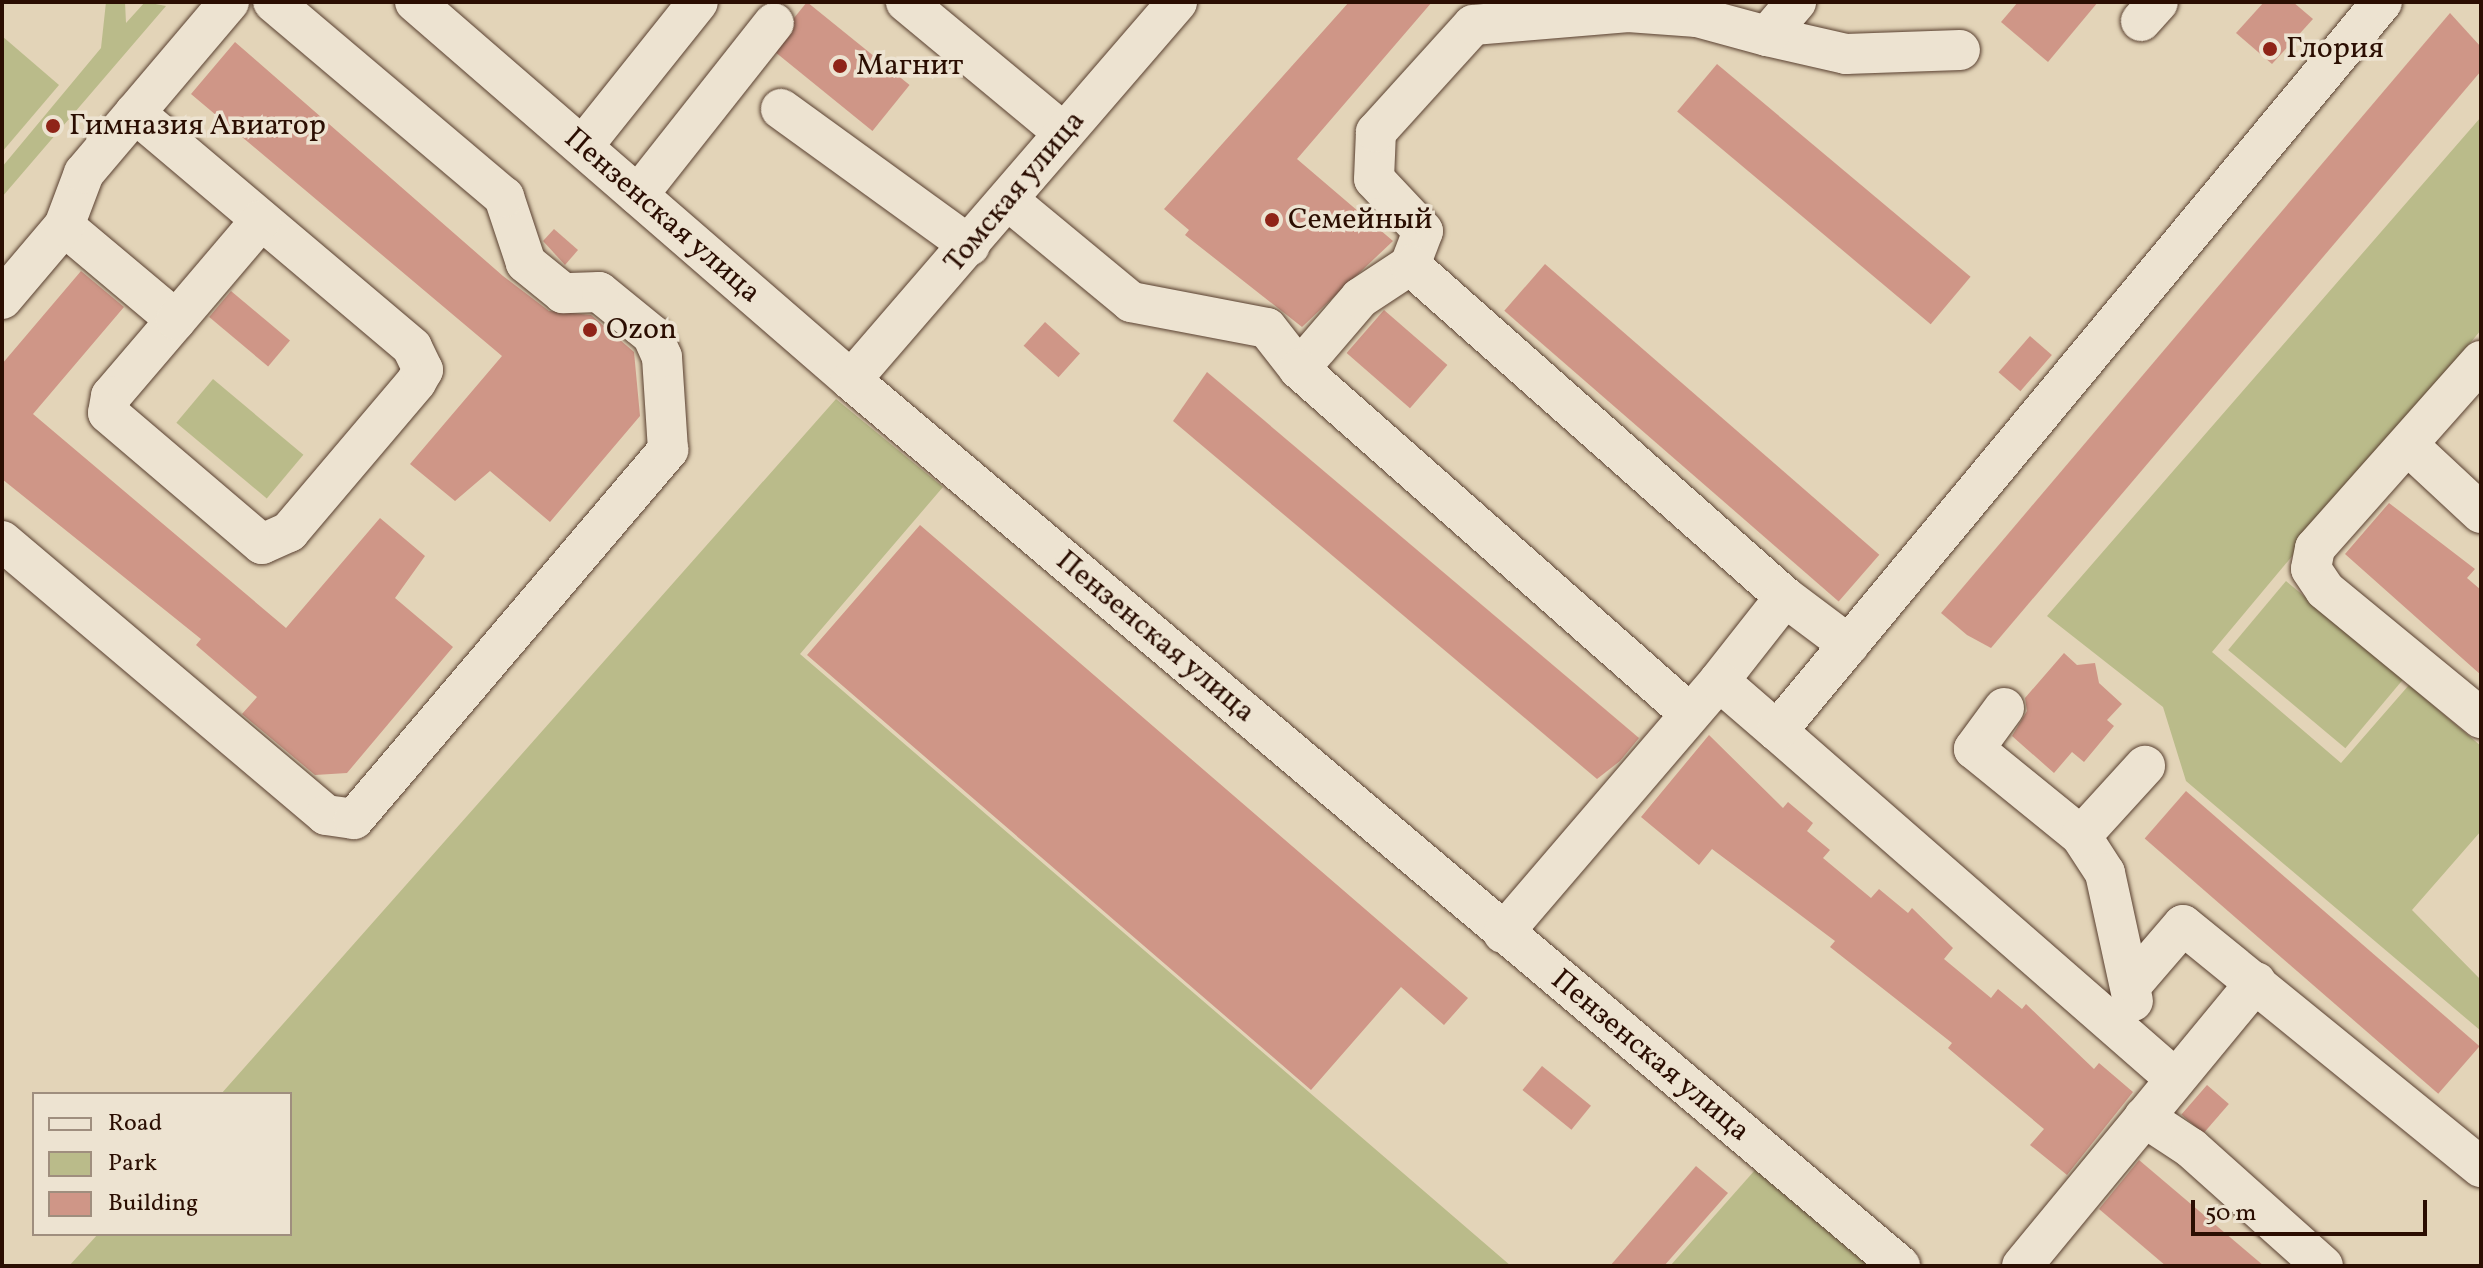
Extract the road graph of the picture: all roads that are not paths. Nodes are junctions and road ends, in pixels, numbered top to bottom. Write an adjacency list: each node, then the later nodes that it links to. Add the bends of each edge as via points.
1 (229, 2): 15 (street)
2 (273, 2): 31 (street, via 504,197 526,263 563,293 599,292 652,335 662,357 668,450 354,819 326,815)
3 (415, 2): 17 (street, Пензенская улица)
4 (698, 2): 17 (street)
5 (906, 2): 16 (street)
6 (1177, 2): 16 (street, Томская улица)
7 (1796, 2): 12 (street)
8 (2382, 2): 33 (street)
9 (1689, 9): 10 (street); 12 (street)
10 (1484, 13): 23 (street, via 1376,132 1374,179 1423,231)
11 (774, 23): 18 (street)
12 (1767, 36): 13 (street, via 1846,54)
13 (1960, 50)
14 (781, 109): 22 (street)
15 (135, 113): 20 (street); 21 (street, via 84,173)
16 (1064, 133): 19 (street, Томская улица)
17 (583, 146): 18 (street, Пензенская улица)
18 (638, 195): 28 (street, Пензенская улица)
19 (1009, 201): 22 (street, Томская улица); 27 (street, via 1131,302 1267,328)
20 (261, 220): 25 (street); 25 (street, via 412,347 423,370 277,542 251,537 108,413 111,396)
21 (64, 226): 24 (street); 25 (street)
22 (970, 246): 28 (street, Томская улица)
23 (1410, 265): 27 (street, via 1360,298); 32 (street)
24 (2, 299)
25 (176, 320)
26 (2481, 361): 29 (street)
27 (1299, 369): 36 (street)
28 (851, 380): 41 (street, Пензенская улица)
29 (2410, 447): 30 (street); 37 (street, via 2315,548 2311,569 2325,590)
30 (2481, 513)
31 (2, 541)
32 (1785, 597): 33 (street); 34 (street)
33 (1849, 645): 38 (street)
34 (1719, 681): 36 (street); 38 (street)
35 (2004, 708): 40 (street, via 1974,749)
36 (1690, 714): 41 (street)
37 (2481, 718)
38 (1777, 731): 44 (street)
39 (2145, 766): 40 (street)
40 (2081, 836): 42 (street, via 2105,873)
41 (1503, 933): 48 (street, Пензенская улица)
42 (2134, 982): 43 (street, via 2183,925); 44 (street)
43 (2256, 982): 45 (street); 47 (street)
44 (2131, 1040): 45 (street)
45 (2172, 1076): 46 (street)
46 (2144, 1117): 49 (street); 50 (street, via 2191,1148)
47 (2481, 1167)
48 (1900, 1266)
49 (2022, 1266)
50 (2323, 1266)

